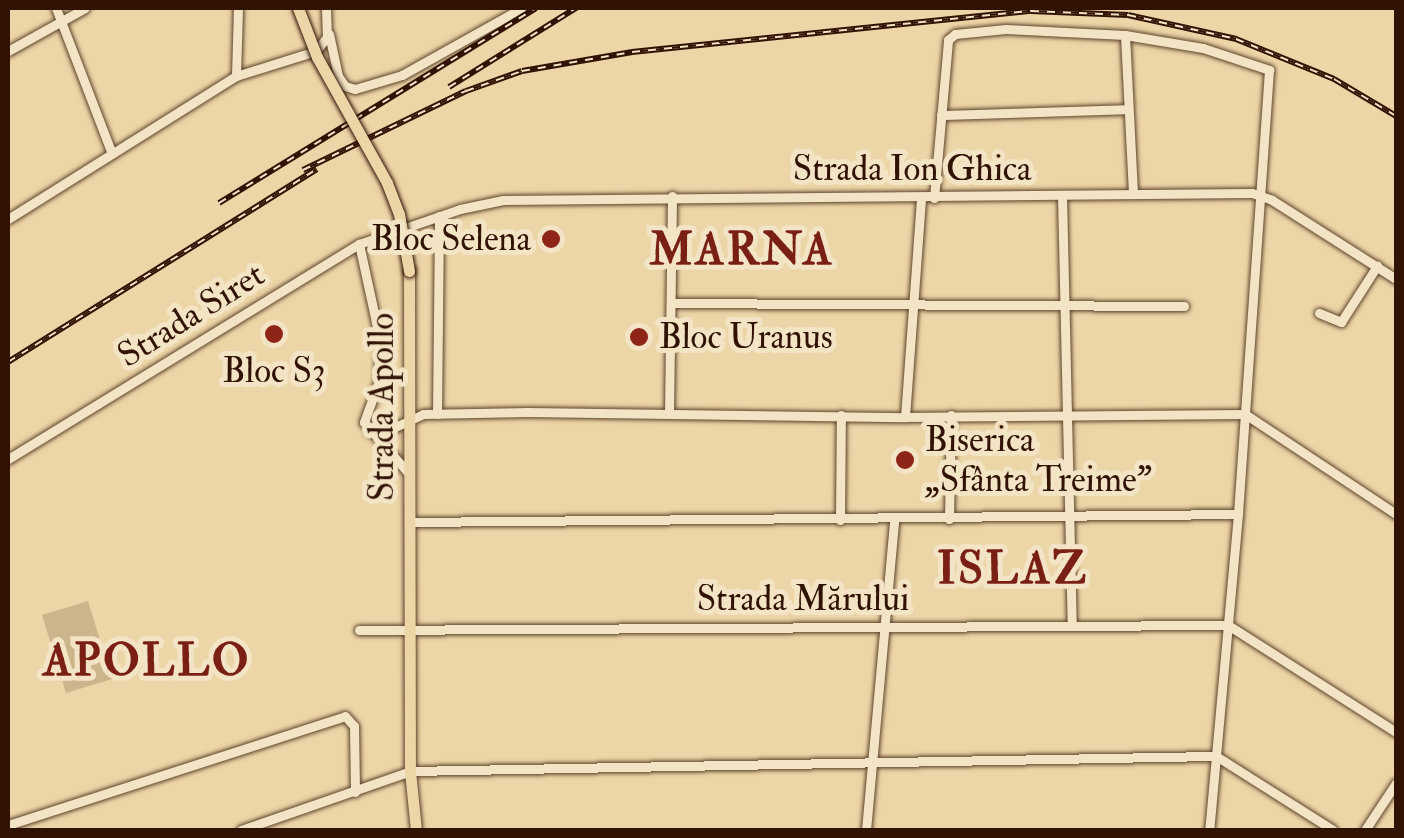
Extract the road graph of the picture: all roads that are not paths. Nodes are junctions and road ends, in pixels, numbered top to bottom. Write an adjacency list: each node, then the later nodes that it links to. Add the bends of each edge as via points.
1 (56, 8): 7 (street)
2 (85, 8): 7 (street)
3 (238, 8): 11 (street)
4 (298, 8): 39 (main road, Strada Apollo, bridge, via 399,214 408,270)
5 (326, 8): 8 (street)
6 (522, 8): 8 (street, via 402,75 356,89 338,76)
7 (62, 22): 10 (street); 14 (street)
8 (328, 31): 11 (street, via 316,51)
9 (1125, 35): 12 (street); 13 (street, via 1006,29 955,34 948,40); 18 (street, via 1203,48 1270,70)
10 (8, 51)
11 (236, 76): 14 (street)
12 (1128, 109): 13 (street); 15 (street)
13 (941, 115): 20 (street)
14 (112, 154): 22 (street)
15 (1133, 193): 16 (street, Strada Ion Ghica); 18 (street, Strada Ion Ghica)
16 (1062, 195): 20 (street, Strada Ion Ghica); 30 (street)
17 (672, 196): 19 (street, Strada Ion Ghica); 21 (street, Strada Ion Ghica, via 503,200); 27 (street)
18 (1262, 196): 25 (street, Strada Ion Ghica); 34 (street)
19 (921, 198): 20 (street, Strada Ion Ghica); 28 (street)
20 (934, 198)
21 (438, 216): 23 (street, Strada Ion Ghica); 33 (street)
22 (8, 219)
23 (408, 225): 24 (street, Strada Siret)
24 (359, 244): 40 (street, via 380,340 379,382 364,414); 41 (street, Strada Siret)
25 (1377, 266): 26 (street, Strada Ion Ghica); 31 (street, via 1341,322)
26 (1396, 279)
27 (671, 304): 28 (street); 32 (street)
28 (915, 306): 30 (street); 38 (street)
29 (1184, 306): 30 (street)
30 (1068, 308): 37 (street)
31 (1319, 313)
32 (670, 413): 33 (street); 35 (street)
33 (437, 414): 39 (street)
34 (1246, 414): 37 (street); 43 (street); 44 (street)
35 (840, 415): 38 (street); 47 (street)
36 (951, 415): 37 (street); 38 (street); 46 (street)
37 (1068, 415): 45 (street)
38 (906, 416)
39 (409, 420): 40 (street); 42 (main road, Strada Apollo)
40 (370, 432): 42 (street)
41 (8, 459)
42 (410, 475): 49 (main road, Strada Apollo)
43 (1238, 514): 45 (street); 51 (street)
44 (1396, 514)
45 (1069, 516): 46 (street); 50 (street)
46 (949, 519): 48 (street)
47 (840, 520): 48 (street); 49 (street)
48 (894, 520): 52 (street)
49 (410, 522): 54 (main road, Strada Apollo)
50 (1072, 622): 51 (street, Strada Mărului); 52 (street, Strada Mărului)
51 (1228, 625): 55 (street, Strada Mărului); 56 (street)
52 (886, 626): 54 (street, Strada Mărului); 57 (street)
53 (359, 630): 54 (street, Strada Mărului)
54 (410, 630): 58 (main road, Strada Apollo)
55 (1396, 732)
56 (1216, 756): 57 (street); 65 (street); 66 (street)
57 (873, 760): 58 (street); 64 (street)
58 (410, 771): 60 (street); 63 (main road, Strada Apollo)
59 (1396, 783): 67 (street)
60 (355, 792): 61 (street, via 354,726 344,716); 62 (street)
61 (8, 825)
62 (240, 830)
63 (416, 830)
64 (866, 830)
65 (1208, 830)
66 (1333, 830)
67 (1364, 830)

